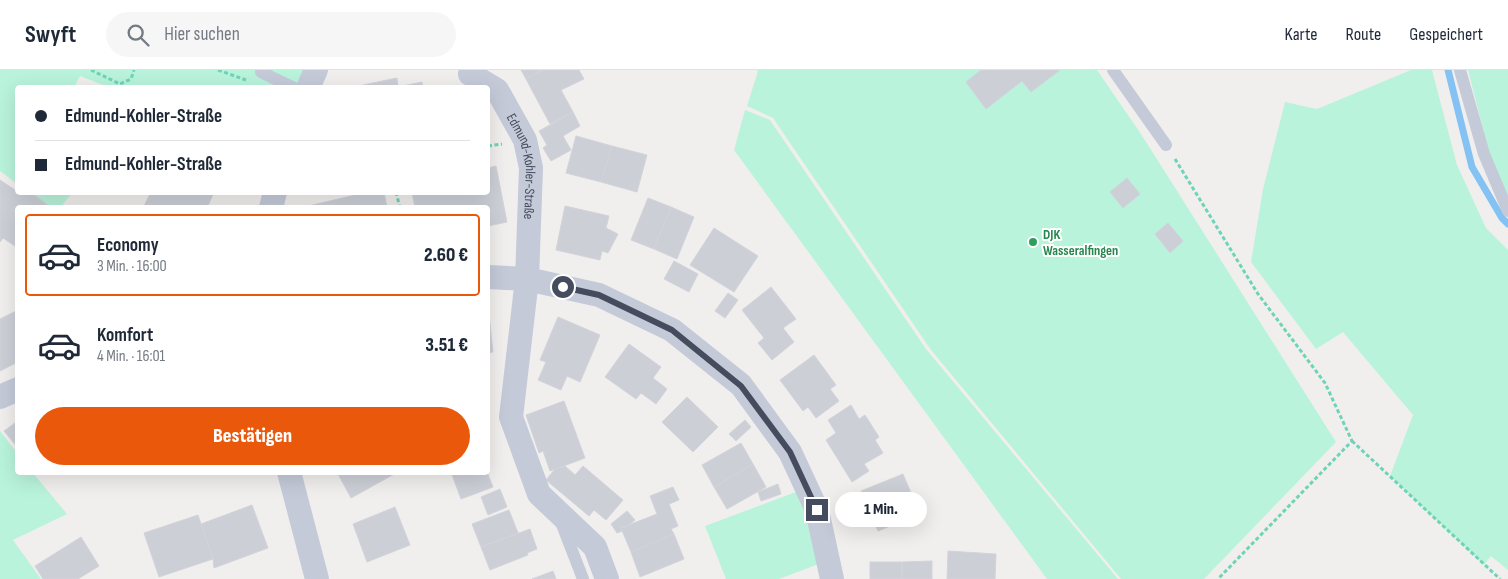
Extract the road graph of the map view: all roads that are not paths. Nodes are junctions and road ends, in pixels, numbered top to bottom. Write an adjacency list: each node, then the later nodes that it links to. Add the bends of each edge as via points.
1 (316, 70): 7 (street)
2 (1113, 70): 10 (lane)
3 (1460, 70): 11 (lane, via 1484,154)
4 (261, 71): 6 (lane)
5 (470, 74): 8 (street, Edmund-Kohler-Straße)
6 (288, 85)
7 (309, 85)
8 (489, 85)
9 (490, 86): 13 (street, Edmund-Kohler-Straße, via 497,90 525,140 531,168)
10 (1166, 145)
11 (1508, 211)
12 (490, 276): 13 (street)
13 (527, 279): 17 (street, Edmund-Kohler-Straße, via 511,417 538,494); 21 (street, via 599,295 672,330 741,386 790,452 817,510)
14 (15, 391): 15 (street)
15 (0, 397)
16 (290, 475): 18 (street)
17 (558, 512): 19 (lane); 20 (street, Edmund-Kohler-Straße, via 594,547)
18 (317, 579)
19 (583, 579)
20 (607, 579)
21 (832, 579)

